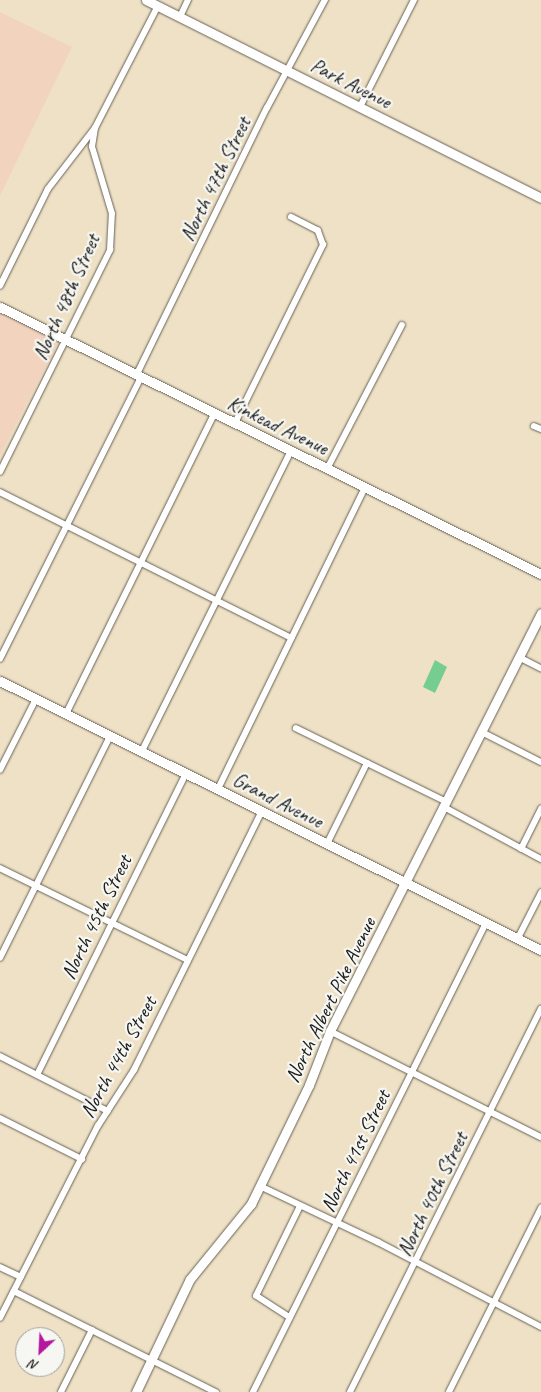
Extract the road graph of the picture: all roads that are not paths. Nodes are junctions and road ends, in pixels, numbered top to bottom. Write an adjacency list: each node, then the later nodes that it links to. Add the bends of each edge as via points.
1 (146, 0): 5 (street, Park Avenue)
2 (188, 0): 6 (street)
3 (325, 0): 7 (street, North 47th Street)
4 (414, 0): 8 (street)
5 (158, 6): 6 (street, Park Avenue); 9 (street)
6 (180, 17): 7 (street, Park Avenue)
7 (288, 71): 8 (street, Park Avenue); 16 (street, North 47th Street)
8 (360, 107): 10 (street, Park Avenue)
9 (96, 128): 12 (street, via 53,179); 15 (street, North 48th Street, via 92,148 112,209 112,239 106,260)
10 (541, 198)
11 (291, 217): 18 (street, via 318,231 323,245)
12 (0, 286)
13 (0, 307): 15 (street, Kinkead Avenue)
14 (402, 325): 22 (street)
15 (66, 340): 16 (street, Kinkead Avenue); 23 (street, North 48th Street)
16 (139, 376): 17 (street, Kinkead Avenue); 26 (street, North 47th Street)
17 (214, 413): 18 (street, Kinkead Avenue); 27 (street)
18 (235, 423): 21 (street, Kinkead Avenue)
19 (534, 426): 20 (street)
20 (541, 429)
21 (291, 451): 22 (street, Kinkead Avenue); 29 (street)
22 (327, 469): 24 (street, Kinkead Avenue)
23 (0, 472)
24 (365, 487): 28 (street, Kinkead Avenue); 31 (street)
25 (0, 492): 26 (street)
26 (67, 526): 27 (street); 33 (street, North 47th Street)
27 (141, 564): 29 (street); 37 (street)
28 (541, 574)
29 (217, 600): 31 (street); 41 (street)
30 (541, 613): 32 (street, North Albert Pike Avenue)
31 (292, 638): 46 (street)
32 (519, 657): 34 (street); 39 (street, North Albert Pike Avenue)
33 (0, 660)
34 (541, 668)
35 (0, 681): 36 (street, Grand Avenue)
36 (36, 699): 37 (street, Grand Avenue); 44 (street)
37 (66, 714): 40 (street, Grand Avenue)
38 (296, 728): 43 (street)
39 (482, 732): 42 (street); 47 (street, North Albert Pike Avenue)
40 (110, 736): 41 (street, Grand Avenue); 55 (street)
41 (142, 752): 45 (street, Grand Avenue)
42 (541, 762)
43 (367, 764): 47 (street); 50 (street)
44 (0, 770)
45 (186, 773): 46 (street, Grand Avenue); 57 (street, North 45th Street)
46 (218, 789): 49 (street, Grand Avenue)
47 (445, 805): 51 (street); 54 (street, North Albert Pike Avenue)
48 (541, 809): 51 (street)
49 (262, 811): 50 (street, Grand Avenue); 62 (street, North 44th Street)
50 (327, 844): 54 (street, Grand Avenue)
51 (521, 849): 52 (street)
52 (541, 859)
53 (0, 868): 55 (street)
54 (406, 883): 58 (street, Grand Avenue); 64 (street, North Albert Pike Avenue)
55 (36, 886): 57 (street); 61 (street)
56 (541, 893): 59 (street)
57 (111, 923): 62 (street); 67 (street, North 45th Street)
58 (486, 923): 59 (street, Grand Avenue); 66 (street, North 41st Street)
59 (518, 938): 60 (street, Grand Avenue)
60 (541, 950)
61 (0, 958)
62 (188, 960): 68 (street, North 44th Street, via 134,1070)
63 (541, 1009): 69 (street, North 40th Street)
64 (330, 1030): 66 (street); 73 (street, North Albert Pike Avenue, via 309,1085)
65 (0, 1056): 67 (street)
66 (412, 1072): 69 (street); 76 (street, North 41st Street)
67 (37, 1075): 68 (street)
68 (108, 1111): 72 (street, North 44th Street)
69 (490, 1111): 71 (street); 77 (street, North 40th Street)
70 (0, 1118): 72 (street)
71 (541, 1137)
72 (82, 1159): 79 (street, North 44th Street)
73 (260, 1186): 74 (street); 86 (street, North Albert Pike Avenue, via 239,1222 196,1271)
74 (300, 1206): 76 (street); 83 (street, via 256,1296)
75 (541, 1208): 81 (street)
76 (337, 1224): 77 (street); 83 (street, North 41st Street)
77 (416, 1262): 81 (street); 91 (street, North 40th Street)
78 (0, 1267): 79 (street)
79 (21, 1277): 80 (street, North 44th Street)
80 (14, 1291): 82 (street, North 44th Street); 85 (street)
81 (495, 1301): 84 (street); 92 (street)
82 (0, 1318)
83 (290, 1318): 90 (street, North 41st Street)
84 (541, 1327)
85 (92, 1330): 86 (street); 87 (street)
86 (151, 1360): 88 (street, North Albert Pike Avenue); 89 (street)
87 (61, 1392)
88 (136, 1392)
89 (216, 1392)
90 (253, 1392)
91 (350, 1392)
92 (449, 1392)

